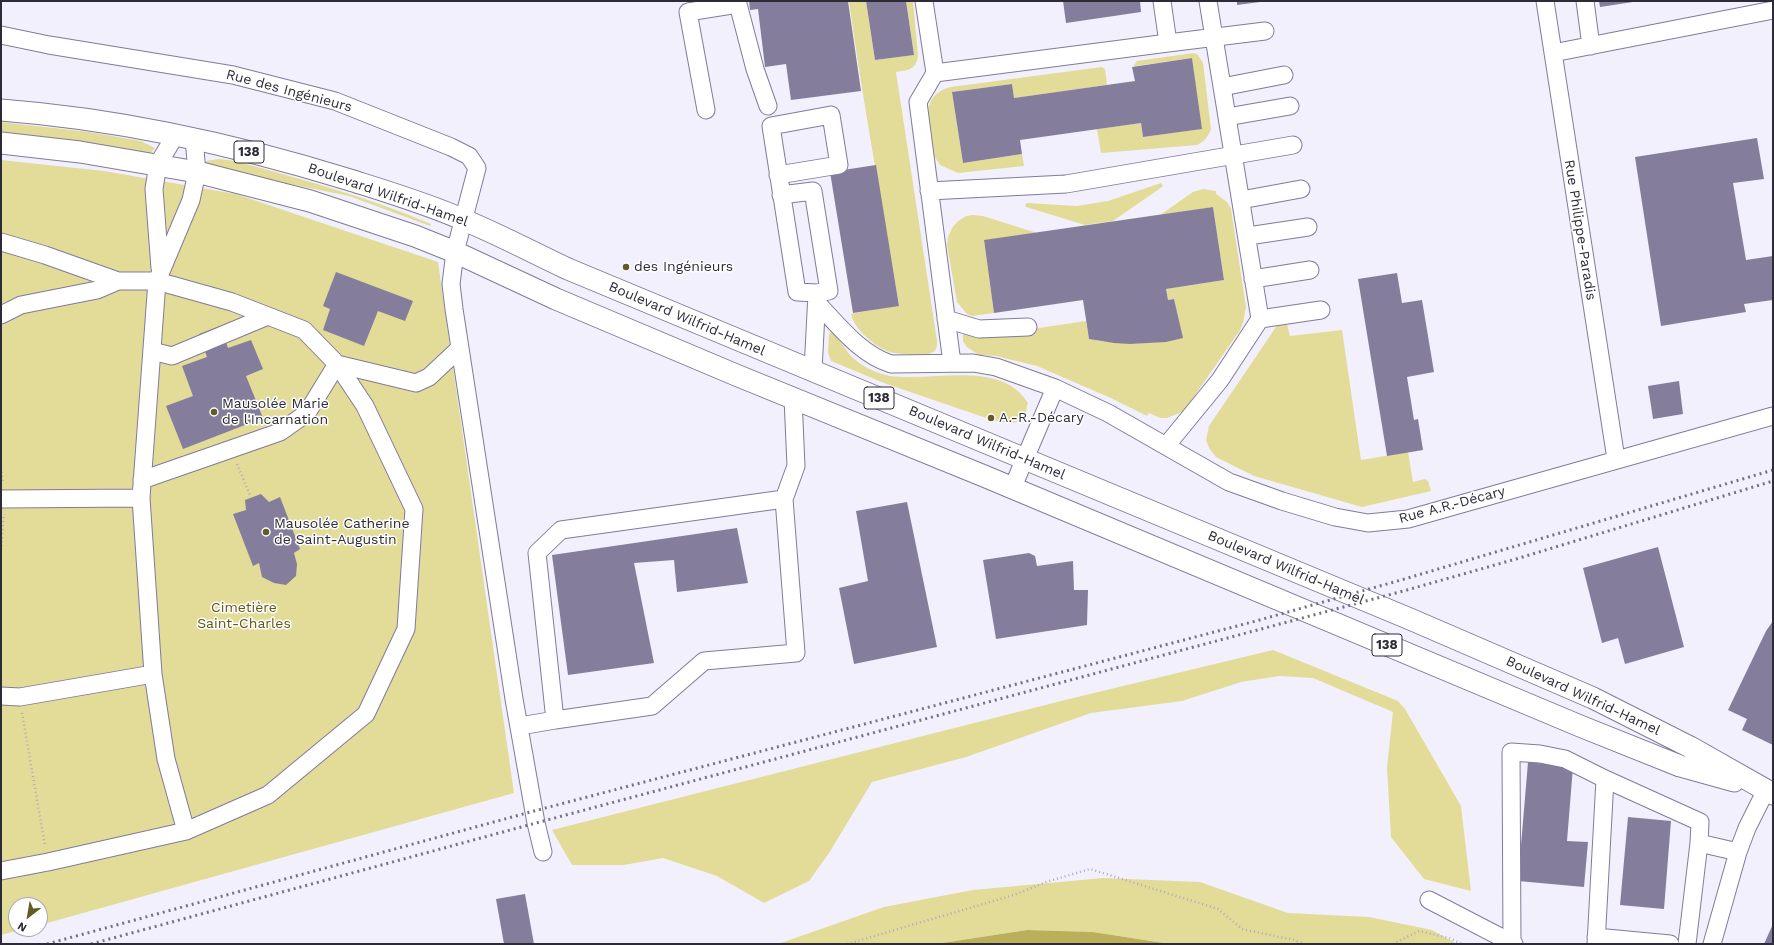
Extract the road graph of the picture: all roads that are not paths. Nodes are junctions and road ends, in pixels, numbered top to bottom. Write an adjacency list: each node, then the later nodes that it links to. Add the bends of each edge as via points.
1 (924, 1): 14 (street)
2 (1162, 1): 11 (street)
3 (1208, 1): 10 (street)
4 (1545, 1): 13 (street, Rue Philippe-Paradis)
5 (1585, 1): 12 (street)
6 (687, 6): 19 (street); 20 (street, via 738,4)
7 (1773, 10): 12 (street)
8 (1265, 31): 10 (street)
9 (1, 35): 33 (street, Rue des Ingénieurs, via 233,75 335,101 451,146 469,156 477,168)
10 (1214, 38): 11 (street); 16 (street)
11 (1168, 43): 14 (street)
12 (1591, 46): 13 (street)
13 (1553, 53): 59 (street, Rue Philippe-Paradis)
14 (935, 73): 30 (street, via 918,102)
15 (1284, 75): 16 (street)
16 (1222, 87): 21 (street)
17 (1290, 106): 21 (street)
18 (1, 110): 22 (main road, Boulevard Wilfrid-Hamel / 138)
19 (706, 110)
20 (770, 117): 28 (street); 28 (street, via 831,115 839,165)
21 (1227, 117): 25 (street)
22 (184, 137): 26 (street); 27 (street); 33 (main road, Boulevard Wilfrid-Hamel / 138, via 323,172 383,190)
23 (1, 143): 26 (main road, Boulevard Wilfrid-Hamel / 138)
24 (1293, 145): 25 (street)
25 (1233, 156): 30 (street, via 1066,184); 32 (street)
26 (158, 164): 27 (main road, Boulevard Wilfrid-Hamel / 138); 39 (street, via 154,188)
27 (197, 172): 37 (main road, Boulevard Wilfrid-Hamel / 138, via 310,201); 39 (street, via 191,200)
28 (778, 175): 31 (street)
29 (1301, 189): 32 (street)
30 (930, 191): 46 (street)
31 (781, 195): 42 (street, via 797,292); 42 (street, via 813,191 828,291)
32 (1241, 200): 35 (street)
33 (464, 220): 37 (street, Rue des Ingénieurs); 53 (main road, Boulevard Wilfrid-Hamel / 138, via 568,270)
34 (1308, 228): 35 (street)
35 (1248, 236): 40 (street)
36 (1, 242): 41 (street)
37 (455, 252): 49 (street, Rue des Ingénieurs, via 452,284); 55 (main road, Boulevard Wilfrid-Hamel / 138, via 556,299)
38 (1310, 270): 40 (street)
39 (159, 276): 41 (street); 45 (street); 50 (street)
40 (1254, 279): 47 (street)
41 (118, 281): 44 (street, via 97,290 21,305)
42 (817, 298): 51 (street, Rue A.R.-Décary, via 859,347 880,360 891,364); 53 (street)
43 (1321, 310): 47 (street)
44 (1, 315)
45 (268, 316): 50 (street, via 172,356); 52 (street, via 304,330)
46 (946, 319): 48 (street, via 979,329); 51 (street)
47 (1260, 319): 57 (street, via 1220,380)
48 (1028, 327)
49 (460, 348): 52 (street, via 429,376 416,383); 68 (street, Rue des Ingénieurs)
50 (152, 351): 60 (street)
51 (952, 363): 54 (street, Rue A.R.-Décary, via 996,367)
52 (337, 364): 60 (street, via 307,414 280,432); 71 (street, via 365,406 414,509 406,629 366,714 268,795)
53 (813, 371): 58 (main road, Boulevard Wilfrid-Hamel / 138)
54 (1055, 388): 57 (street, Rue A.R.-Décary, via 1108,413); 58 (street)
55 (793, 398): 61 (main road, Boulevard Wilfrid-Hamel / 138); 64 (street, via 796,466)
56 (1773, 416): 59 (street, Rue A.R.-Décary)
57 (1166, 446): 59 (street, Rue A.R.-Décary, via 1229,482 1335,517 1368,522 1408,518)
58 (1025, 458): 61 (street); 70 (main road, Boulevard Wilfrid-Hamel / 138, via 1593,698 1690,747)
59 (1616, 459)
60 (142, 480): 62 (street)
61 (1012, 488): 70 (main road, Boulevard Wilfrid-Hamel / 138, via 1680,766)
62 (141, 498): 63 (street); 65 (street)
63 (1, 499)
64 (784, 499): 67 (street, via 796,652 704,661 652,706); 67 (street, via 561,530 537,553)
65 (153, 674): 66 (street, via 20,697); 71 (street, via 166,759)
66 (1, 696)
67 (555, 720): 68 (street)
68 (520, 726): 73 (street, Rue des Ingénieurs)
69 (1605, 779): 72 (street, via 1700,822); 77 (street); 78 (street, via 1565,759 1511,752)
70 (1769, 792): 74 (street, via 1747,828)
71 (186, 831): 75 (street)
72 (1699, 843): 74 (street); 80 (street)
73 (543, 852)
74 (1738, 852): 81 (street)
75 (1, 871)
76 (1430, 900): 78 (street)
77 (1596, 940): 79 (street)
78 (1513, 943)
79 (1670, 944)
80 (1687, 944)
81 (1712, 944)

